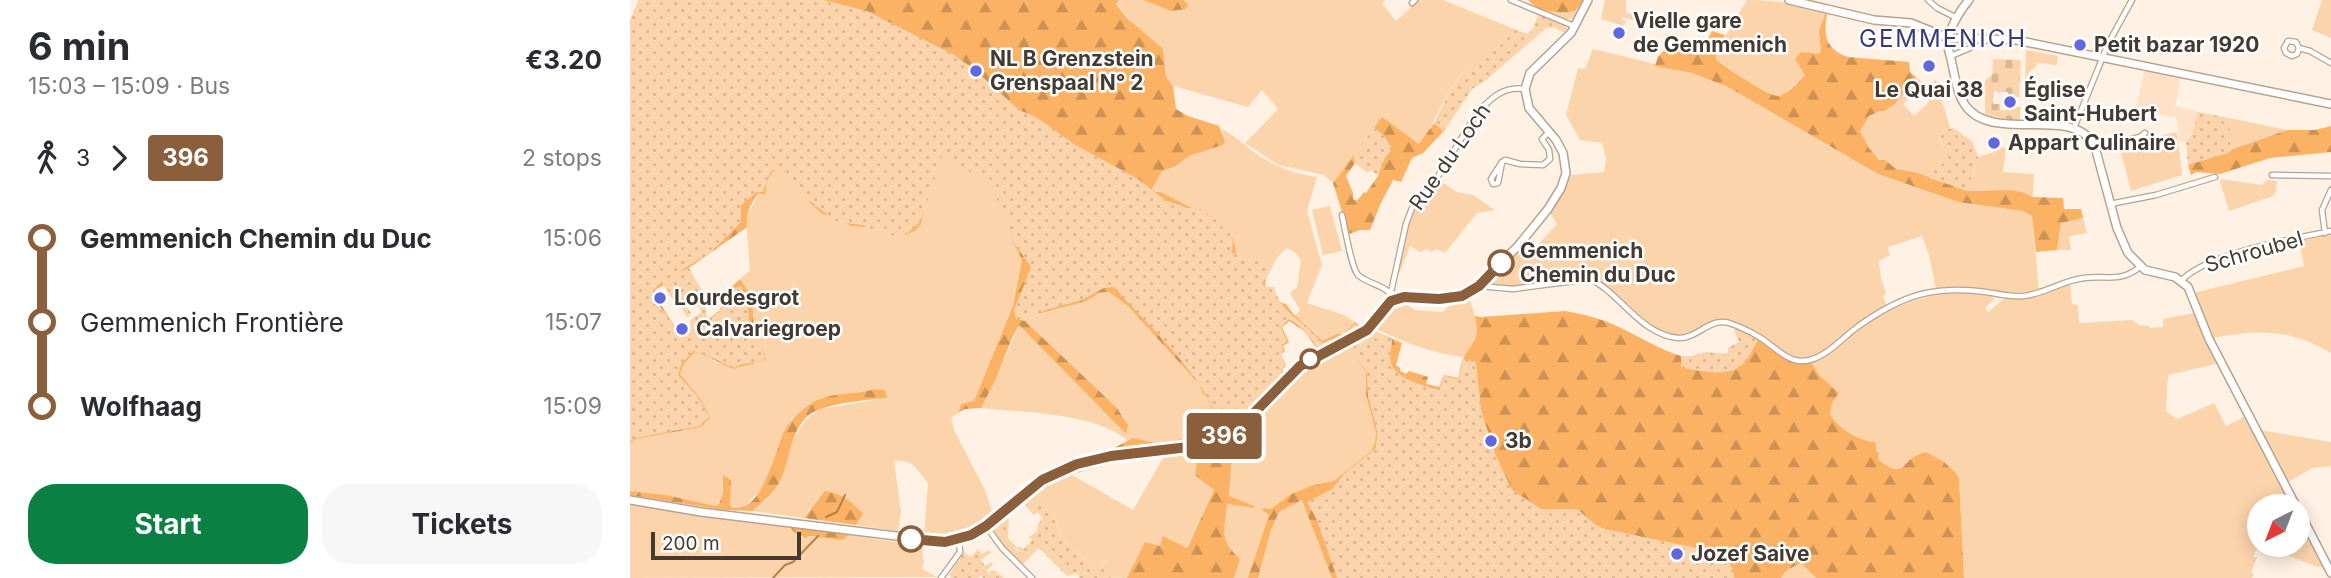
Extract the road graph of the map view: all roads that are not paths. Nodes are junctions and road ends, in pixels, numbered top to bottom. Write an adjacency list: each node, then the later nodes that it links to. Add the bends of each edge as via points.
1 (1511, 0): 8 (street)
2 (1588, 0): 8 (main road)
3 (1789, 0): 9 (main road, via 1874,20 1911,23)
4 (1928, 0): 7 (street)
5 (1969, 0): 7 (main road)
6 (2132, 0): 13 (street)
7 (1958, 18): 9 (main road)
8 (1575, 27): 15 (main road, via 1530,73)
9 (1948, 38): 10 (main road); 12 (main road)
10 (1975, 40): 12 (street, via 1970,48); 13 (main road, via 2016,40)
11 (2300, 48): 14 (street)
12 (1951, 56): 17 (main road, via 1959,94 1978,117)
13 (2102, 57): 16 (main road); 17 (street)
14 (2331, 63)
15 (1525, 89): 18 (main road, via 1529,108); 32 (street, Rue du Loch, via 1502,90 1485,104 1434,183 1412,208)
16 (2331, 104)
17 (2074, 128): 20 (main road, via 2089,137)
18 (1549, 132): 21 (street, via 1542,139 1550,159 1543,165); 31 (main road, via 1565,159 1561,188 1537,224)
19 (2145, 133): 20 (street)
20 (2095, 148): 26 (main road)
21 (1502, 162)
22 (2272, 175): 23 (street)
23 (2331, 176)
24 (2215, 177): 26 (street)
25 (2331, 190): 28 (street, via 2322,210)
26 (2109, 204): 29 (main road, via 2122,242)
27 (1342, 215): 32 (street, via 1357,274)
28 (2328, 232): 30 (street, Schroubel, via 2240,252 2194,270)
29 (2140, 267): 30 (main road); 31 (street, via 2126,276 2079,278 2034,295 1963,290 1922,294 1867,321 1823,354 1801,361 1724,321 1680,338 1663,333 1590,279 1513,289)
30 (2181, 281): 33 (main road, via 2188,287 2205,331)
31 (1479, 286): 32 (main road, via 1456,298)
32 (1393, 296): 35 (main road, via 1373,325 1300,366 1252,415 1219,439 1185,448 1094,459 1053,474)
33 (2290, 494)
34 (630, 500): 37 (main road, via 927,541)
35 (986, 526): 37 (main road); 40 (street)
36 (2310, 533): 38 (main road)
37 (959, 539): 39 (street, via 960,552)
38 (2331, 573)
39 (941, 578)
40 (1032, 578)

